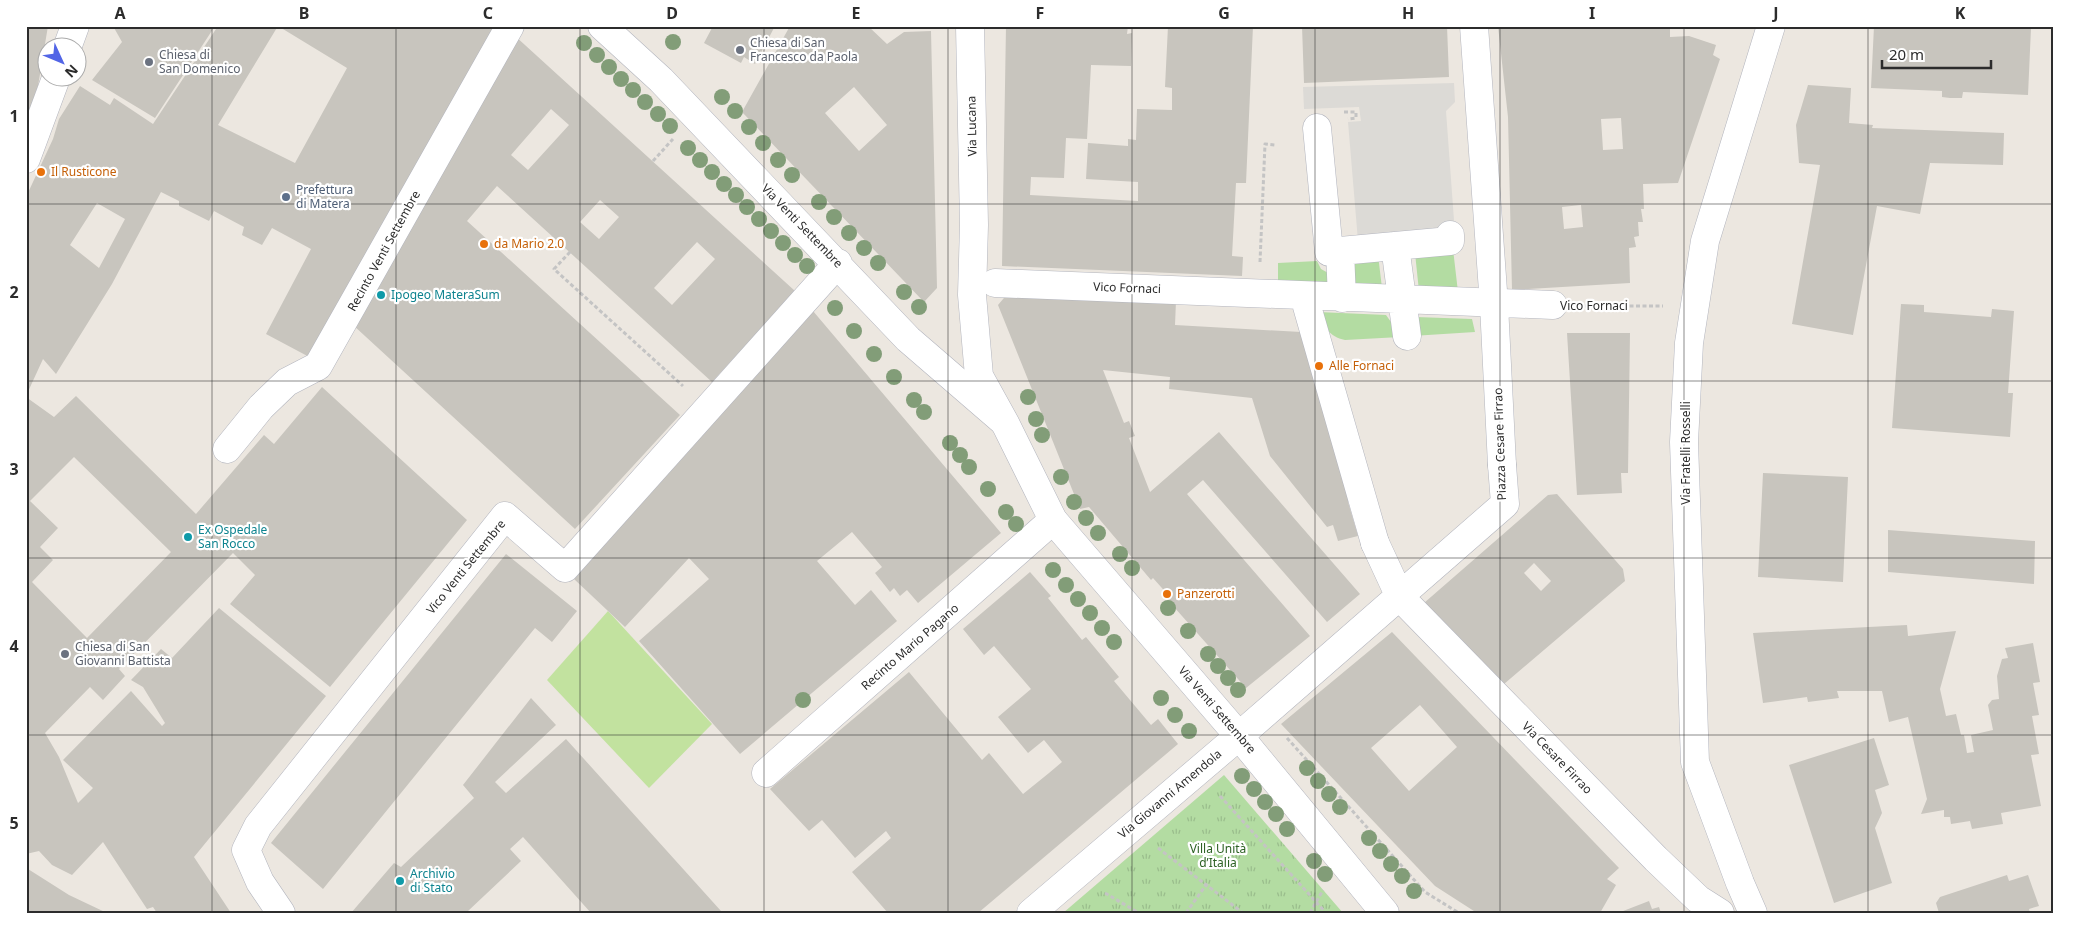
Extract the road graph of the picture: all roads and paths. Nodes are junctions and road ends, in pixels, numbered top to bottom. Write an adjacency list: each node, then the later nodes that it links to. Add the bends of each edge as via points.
1 (75, 26): 7 (street)
2 (510, 26): 28 (street, Recinto Venti Settembre, via 318,366 287,382 260,407)
3 (602, 26): 16 (street, Via Venti Settembre, via 661,80)
4 (970, 26): 27 (street, Via Lucana, via 974,225 972,295 979,376)
5 (1474, 26): 22 (street, Piazza Cesare Firrao)
6 (1771, 26): 24 (street, Via Fratelli Rosselli, via 1705,242)
7 (71, 38)
8 (52, 88): 11 (street)
9 (1317, 128): 14 (street, via 1329,252)
10 (1274, 145): 18 (path, via 1265,144)
11 (26, 159)
12 (1450, 235): 13 (street, via 1450,241)
13 (1395, 246): 14 (street); 21 (street)
14 (1340, 251): 20 (street)
15 (570, 252): 26 (path, via 554,269)
16 (838, 263): 26 (street, Vico Venti Settembre); 27 (street, Via Venti Settembre, via 908,339)
17 (995, 283): 18 (street, Vico Fornaci)
18 (1258, 294): 19 (street)
19 (1304, 296): 20 (street); 30 (street, Via Cesare Firrao, via 1375,543)
20 (1342, 298): 21 (street)
21 (1403, 301): 22 (street); 25 (street)
22 (1494, 304): 23 (street, Vico Fornaci); 30 (street, Piazza Cesare Firrao, via 1505,504)
23 (1554, 305): 24 (path, Vico Fornaci)
24 (1695, 306): 36 (street, Via Fratelli Rosselli, via 1689,343 1684,442 1695,762)
25 (1407, 336)
26 (708, 408): 40 (street, Vico Venti Settembre, via 565,568 505,516 258,826 246,850 260,882)
27 (1005, 423): 29 (street)
28 (227, 449)
29 (1053, 520): 32 (street, Via Venti Settembre); 33 (street, Recinto Mario Pagano)
30 (1400, 597): 31 (street, Via Giovanni Amendola); 47 (street, Via Cesare Firrao, via 1656,860 1698,899)
31 (1271, 707): 32 (street, Via Giovanni Amendola); 46 (path, via 1281,718 1274,726 1425,892)
32 (1239, 736): 39 (street, Via Venti Settembre); 41 (street, Via Giovanni Amendola)
33 (766, 773)
34 (1214, 801): 45 (path, via 1221,795)
35 (1165, 842): 37 (path, via 1158,848)
36 (1740, 883): 48 (street, Via Fratelli Rosselli); 49 (street, Via Fratelli Rosselli)
37 (1206, 885): 43 (path); 44 (path)
38 (1105, 893): 42 (path)
39 (1385, 909)
40 (280, 913)
41 (1031, 913)
42 (1139, 913)
43 (1186, 913)
44 (1243, 913)
45 (1326, 913)
46 (1459, 913)
47 (1720, 913)
48 (1742, 913)
49 (1753, 913)

